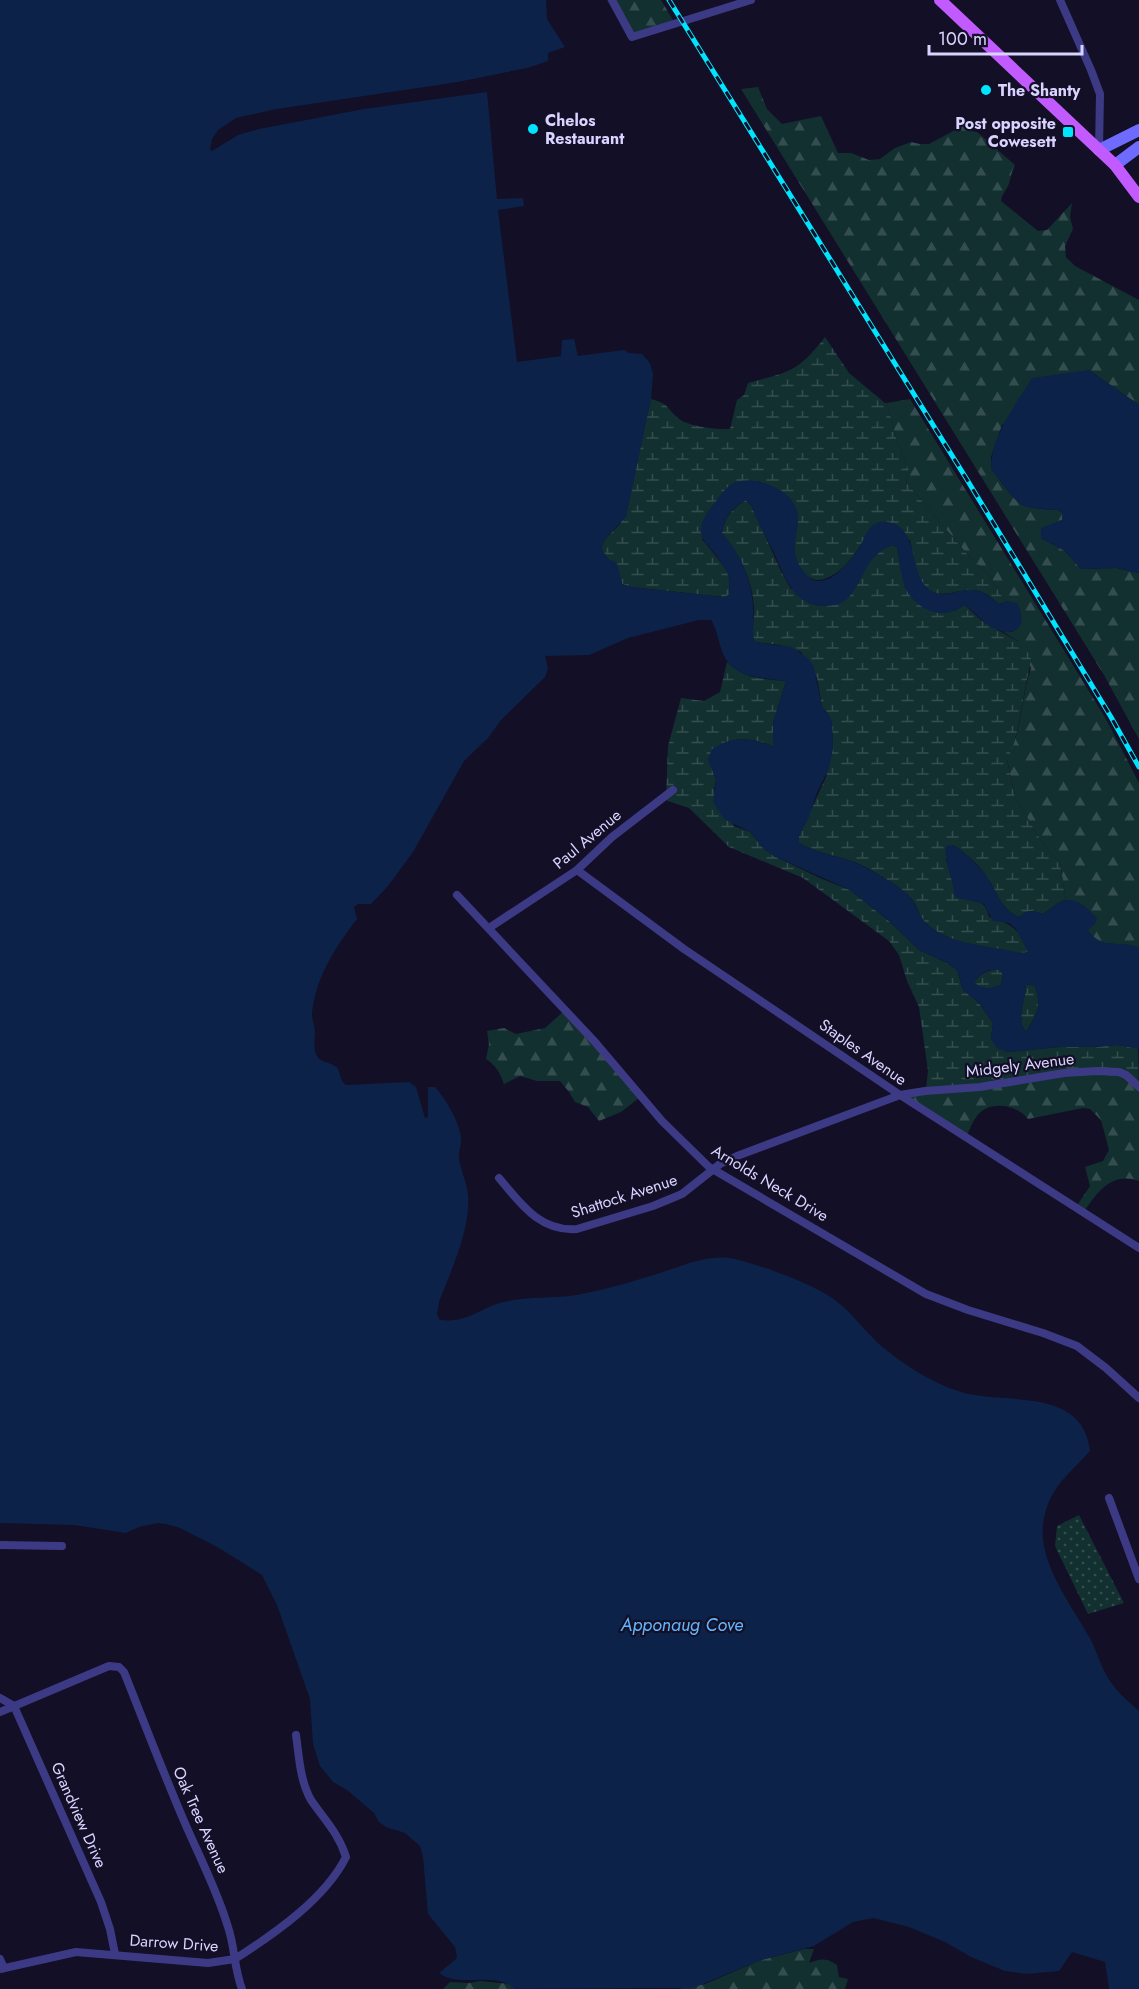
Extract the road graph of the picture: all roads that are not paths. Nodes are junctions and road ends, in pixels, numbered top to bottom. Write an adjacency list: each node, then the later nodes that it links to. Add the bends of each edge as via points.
1 (612, 0): 2 (street, via 632,37)
2 (751, 0)
3 (940, 0): 7 (main road)
4 (1060, 0): 7 (street, via 1100,94)
5 (1139, 130): 7 (main road)
6 (1139, 147): 8 (main road)
7 (1099, 150): 8 (main road)
8 (1115, 165): 9 (main road)
9 (1139, 197)
10 (673, 790): 11 (street, Paul Avenue)
11 (577, 870): 13 (street, Paul Avenue); 15 (street, Staples Avenue, via 684,949)
12 (457, 895): 13 (street, Arnolds Neck Drive)
13 (489, 928): 16 (street, Arnolds Neck Drive, via 662,1121)
14 (1139, 1087): 15 (street, Midgely Avenue, via 1119,1072 1096,1071)
15 (900, 1095): 16 (street, Shattock Avenue, via 737,1156); 18 (street, Staples Avenue)
16 (714, 1170): 17 (street, Shattock Avenue, via 672,1199 568,1230 540,1220); 19 (street, Arnolds Neck Drive, via 926,1294 1077,1346)
17 (499, 1178)
18 (1139, 1248)
19 (1139, 1398)
20 (1109, 1498): 23 (street)
21 (0, 1545): 22 (street)
22 (62, 1546)
23 (1139, 1579)
24 (0, 1698): 25 (street)
25 (14, 1706): 26 (street); 28 (street, Grandview Drive, via 101,1902); 30 (street, Oak Tree Avenue, via 109,1666 124,1672 212,1884 229,1928)
26 (0, 1712)
27 (296, 1735): 30 (street, Darrow Drive, via 303,1780 346,1857 315,1897)
28 (115, 1954): 30 (street, Darrow Drive, via 208,1963); 31 (street, Darrow Drive, via 76,1952)
29 (0, 1959): 31 (street)
30 (235, 1959): 32 (street, Oak Tree Avenue)
31 (2, 1969)
32 (242, 1989)

